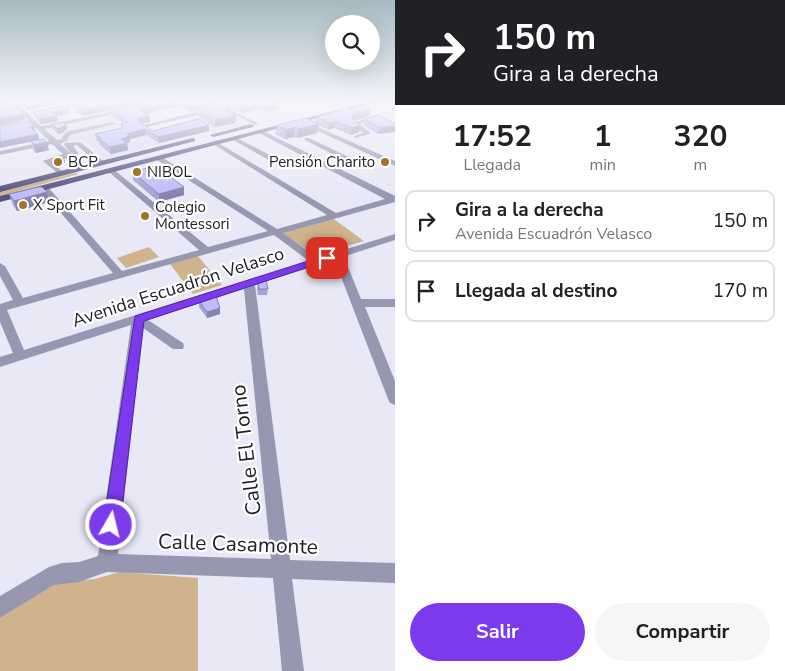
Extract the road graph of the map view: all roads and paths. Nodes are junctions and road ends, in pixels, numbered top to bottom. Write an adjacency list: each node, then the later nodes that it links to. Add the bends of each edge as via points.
1 (44, 132): 11 (street)
2 (70, 132): 11 (street, via 65,140)
3 (233, 132): 19 (main road)
4 (248, 132): 9 (main road)
5 (272, 132): 29 (street)
6 (325, 132): 12 (street)
7 (367, 132): 8 (street)
8 (356, 137)
9 (235, 139): 13 (main road); 20 (street)
10 (307, 139): 14 (street)
11 (54, 142): 15 (street); 16 (street)
12 (346, 142): 14 (street); 21 (street)
13 (215, 143): 18 (main road); 30 (street)
14 (326, 148): 17 (street)
15 (0, 153)
16 (70, 156): 19 (street, via 76,156 68,145 78,143); 22 (street); 24 (street, via 47,161)
17 (345, 157)
18 (160, 158): 23 (main road); 31 (street)
19 (102, 162): 22 (main road); 23 (main road, via 101,168)
20 (279, 162)
21 (395, 164)
22 (81, 168): 24 (main road)
23 (112, 170): 25 (main road); 33 (street)
24 (63, 172): 25 (main road, via 81,173); 27 (main road)
25 (74, 180): 26 (main road)
26 (44, 188): 28 (main road); 36 (street)
27 (0, 189)
28 (0, 199)
29 (394, 200): 30 (street)
30 (335, 216): 31 (street)
31 (276, 232): 33 (street); 34 (street)
32 (395, 238): 34 (street, Avenida Escuadrón Velasco)
33 (206, 251): 36 (street)
34 (321, 260): 37 (street, Avenida Escuadrón Velasco); 39 (street, via 343,267)
35 (0, 266): 38 (street)
36 (120, 275): 38 (street)
37 (249, 283): 42 (street, Avenida Escuadrón Velasco); 48 (street, Calle El Torno)
38 (20, 302): 41 (street)
39 (358, 303): 40 (street); 46 (street)
40 (395, 303)
41 (0, 308): 44 (street)
42 (138, 319): 43 (street); 44 (street, Avenida Escuadrón Velasco); 47 (street)
43 (178, 346)
44 (20, 355): 45 (street, Avenida Escuadrón Velasco)
45 (0, 362)
46 (395, 399)
47 (106, 562): 48 (street, Calle Casamonte); 50 (street, Calle Casamonte, via 79,572 49,577)
48 (283, 570): 49 (street, Calle Casamonte); 51 (street, Calle El Torno)
49 (395, 573)
50 (0, 608)
51 (293, 671)

